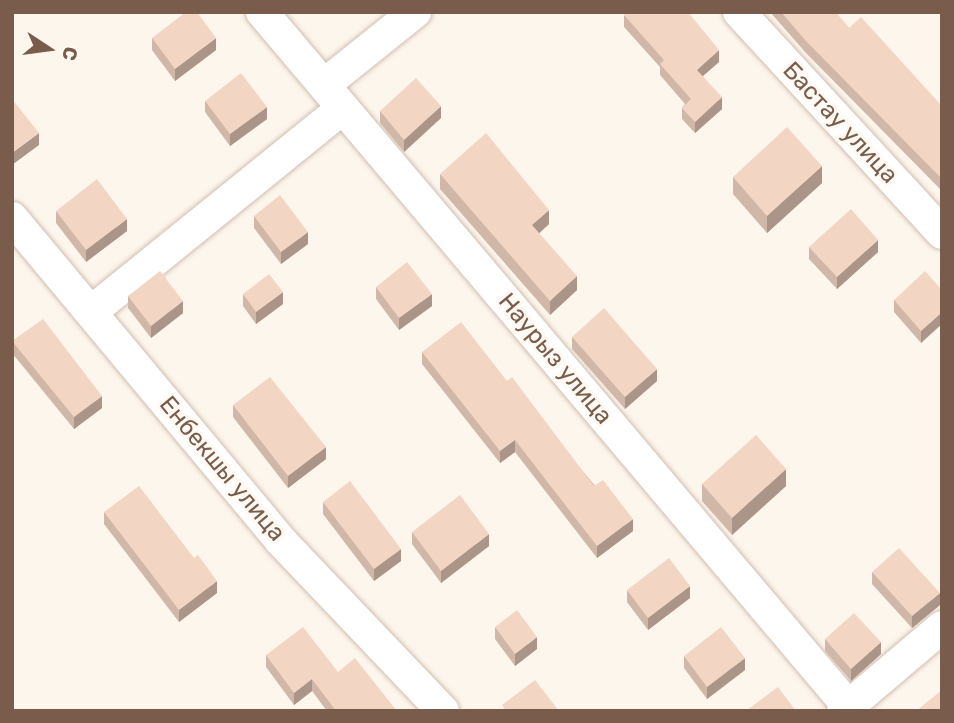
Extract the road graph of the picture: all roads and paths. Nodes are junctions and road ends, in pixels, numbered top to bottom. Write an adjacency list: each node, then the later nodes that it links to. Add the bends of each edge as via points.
1 (262, 12): 4 (street, Наурыз улица)
2 (415, 12): 4 (street)
3 (739, 12): 6 (street, Бастау улица)
4 (334, 97): 7 (street); 9 (street, Наурыз улица)
5 (12, 218): 7 (street, Енбекшы улица)
6 (942, 233)
7 (91, 312): 10 (street, Енбекшы улица, via 282,541)
8 (942, 627): 9 (street)
9 (846, 708)
10 (443, 711)

